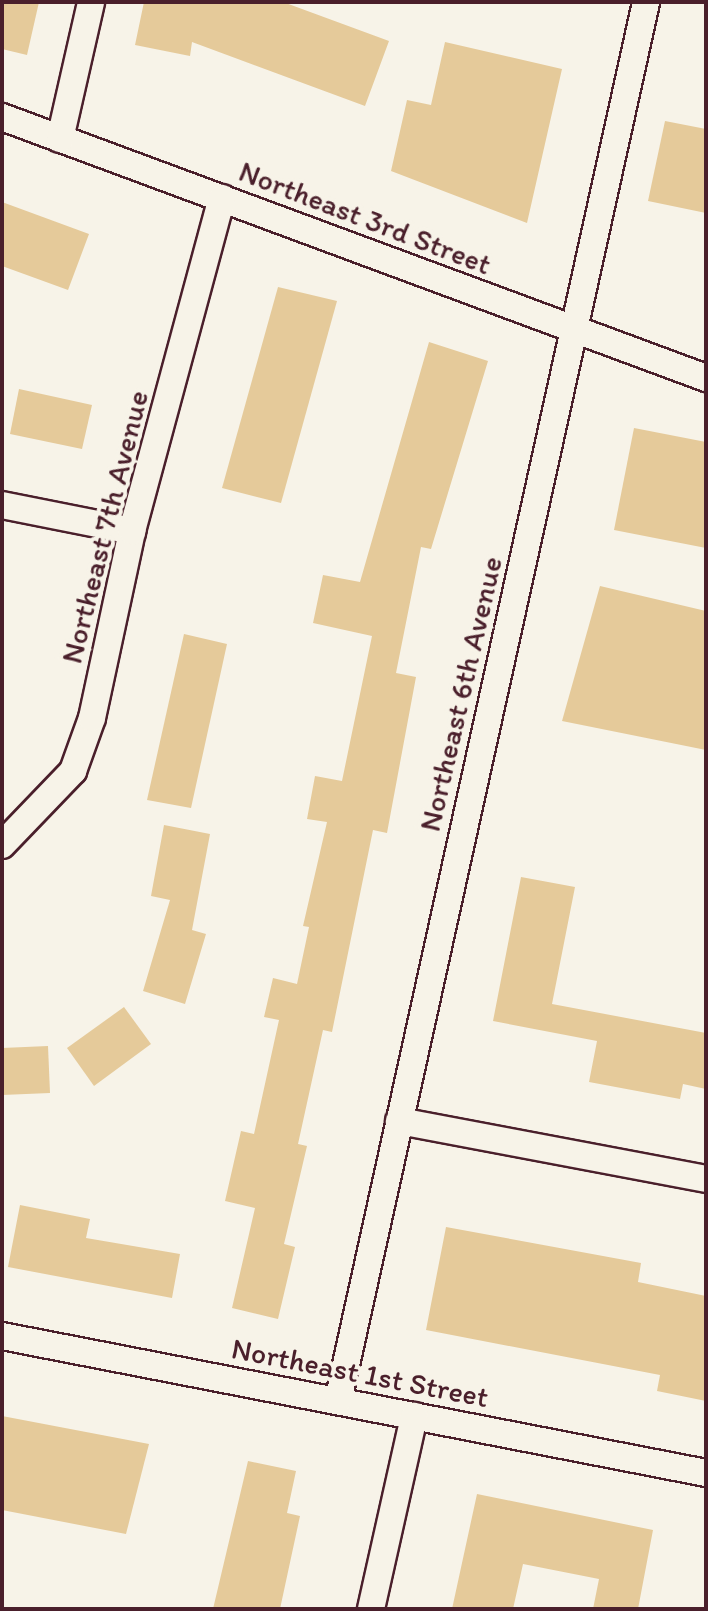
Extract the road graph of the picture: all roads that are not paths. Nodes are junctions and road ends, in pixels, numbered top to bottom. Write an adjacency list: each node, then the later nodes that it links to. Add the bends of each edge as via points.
1 (91, 2): 4 (street)
2 (646, 2): 6 (street, Northeast 6th Avenue)
3 (2, 117): 4 (street, Northeast 3rd Street)
4 (60, 139): 5 (street, Northeast 3rd Street)
5 (222, 198): 6 (street, Northeast 3rd Street); 9 (street, Northeast 7th Avenue)
6 (575, 331): 7 (street, Northeast 3rd Street); 11 (street, Northeast 6th Avenue)
7 (706, 378)
8 (2, 505): 9 (street)
9 (132, 531): 10 (street, Northeast 7th Avenue, via 73,771)
10 (2, 845)
11 (399, 1121): 12 (street); 14 (street, Northeast 6th Avenue)
12 (706, 1179)
13 (2, 1336): 14 (street, Northeast 1st Street)
14 (338, 1401): 15 (street, Northeast 1st Street)
15 (414, 1416): 16 (street, Northeast 1st Street); 17 (street)
16 (706, 1473)
17 (371, 1609)

